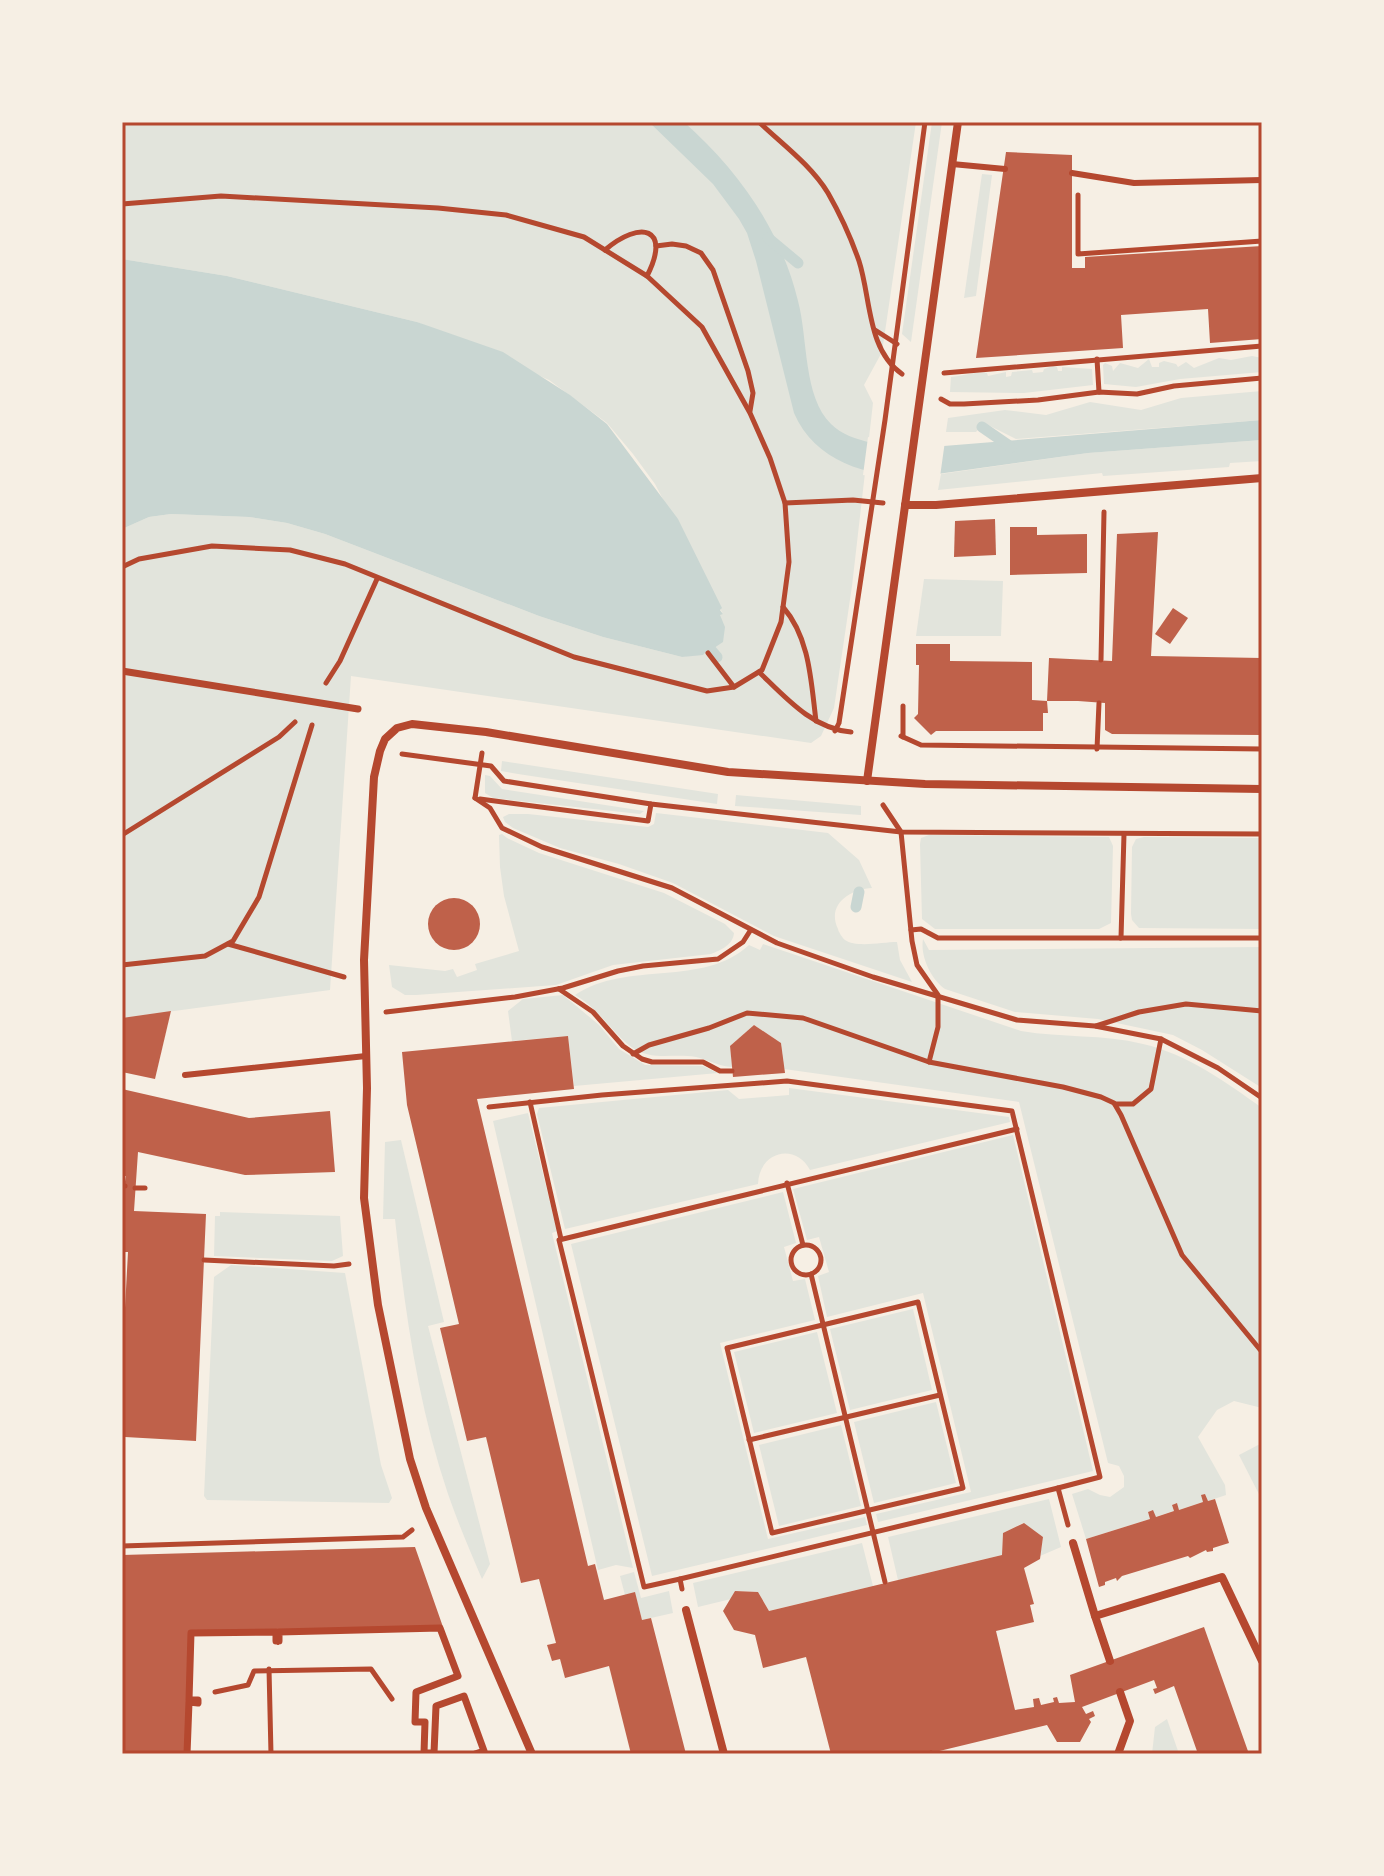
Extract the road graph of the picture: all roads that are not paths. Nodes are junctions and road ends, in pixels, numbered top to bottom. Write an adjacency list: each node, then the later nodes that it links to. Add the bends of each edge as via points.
1 (958, 122): 2 (street)
2 (952, 164): 3 (lane); 7 (street)
3 (1005, 169)
4 (1074, 173): 5 (lane, via 1134,183)
5 (1262, 180)
6 (1262, 478): 7 (street)
7 (905, 505): 10 (street)
8 (122, 671): 9 (street)
9 (358, 709)
10 (867, 781): 11 (street); 12 (street, via 728,772 486,732 412,724 397,728 385,739 374,777)
11 (1262, 789)
12 (366, 1056): 13 (lane); 22 (street, via 367,1232 410,1459)
13 (185, 1075)
14 (1073, 1543): 16 (street)
15 (686, 1610): 23 (street)
16 (1095, 1616): 17 (street); 18 (street, via 1222,1577)
17 (1110, 1661)
18 (1262, 1661)
19 (1120, 1692): 24 (street, via 1130,1721)
20 (187, 1754): 21 (street, via 189,1702 198,1703 189,1700 191,1633 276,1632 279,1641 279,1632 440,1628 458,1676 416,1692 415,1722 425,1722 424,1753 434,1753 436,1706 464,1696 484,1751)
21 (475, 1754)
22 (532, 1754)
23 (724, 1754)
24 (1118, 1754)

